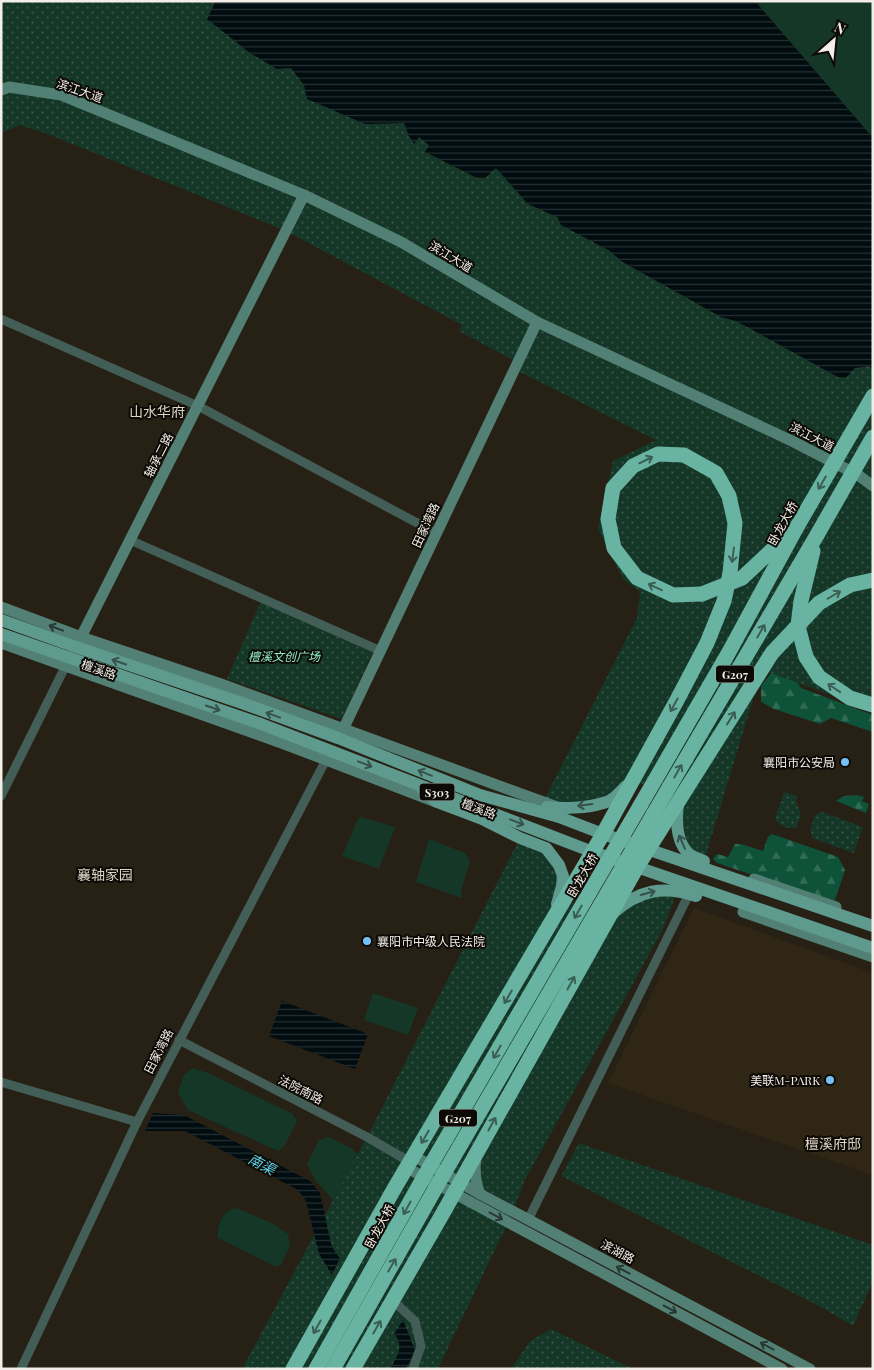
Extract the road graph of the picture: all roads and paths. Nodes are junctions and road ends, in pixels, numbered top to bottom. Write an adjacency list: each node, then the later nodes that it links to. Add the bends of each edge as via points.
1 (1, 90): 2 (street, 滨江大道, via 9,87 61,95)
2 (304, 195): 4 (street, 滨江大道, via 401,242); 6 (street, 轴承二路)
3 (1, 319): 6 (street)
4 (537, 322): 8 (street, 滨江大道, via 792,441); 10 (street, 田家湾路)
5 (873, 396): 9 (highway, 卧龙大桥 / G207, one-way to 9, bridge)
6 (198, 406): 10 (street); 12 (street, 轴承二路)
7 (873, 437): 11 (highway, G207, bridge)
8 (873, 486)
9 (798, 525): 24 (highway, one-way to 24, bridge, via 742,578 734,581 726,584 702,594 673,595 637,578 614,548 608,519 614,488 633,466 658,454 684,455 716,472 729,496 735,523 730,573 728,582 726,592 724,601 707,643); 58 (highway, 卧龙大桥 / G207, one-way to 58, bridge, via 724,660)
10 (436, 533): 19 (street, 田家湾路)
11 (817, 535): 21 (highway, one-way to 11, via 850,698 818,677 806,657 798,626); 59 (highway, G207, one-way to 11, bridge)
12 (130, 540): 17 (street, 轴承二路); 19 (street)
13 (873, 580): 29 (highway, one-way to 13, via 772,653 819,604 850,586)
14 (1, 607): 17 (street, one-way to 14)
15 (1, 620): 17 (main road, 檀溪路 / S303)
16 (1, 634): 20 (main road, 檀溪路 / S303)
17 (79, 642): 22 (main road, 檀溪路 / S303, one-way to 17, via 239,702)
18 (1, 644): 20 (street)
19 (381, 652): 22 (street, 田家湾路)
20 (67, 662): 23 (main road, 檀溪路 / S303, one-way to 23, via 261,724); 26 (street)
21 (873, 705)
22 (341, 734): 27 (main road, 檀溪路 / S303, one-way to 22); 30 (street)
23 (328, 756): 25 (main road, 檀溪路 / S303, one-way to 25); 28 (street); 46 (street, 田家湾路)
24 (632, 779): 30 (main road, one-way to 30, via 616,797 604,803); 31 (highway)
25 (416, 784): 28 (main road); 33 (main road, 檀溪路 / S303, one-way to 33)
26 (1, 796)
27 (488, 797): 30 (main road); 31 (main road, 檀溪路 / S303, via 559,817)
28 (436, 802): 42 (main road, via 546,848 563,876 560,898)
29 (678, 804): 32 (highway); 35 (main road, one-way to 29, via 690,855 682,846 679,834)
30 (564, 809)
31 (603, 834): 32 (main road, 檀溪路 / S303); 33 (highway)
32 (648, 849): 34 (highway); 37 (main road, 檀溪路 / S303)
33 (593, 852): 34 (main road, 檀溪路 / S303); 42 (highway)
34 (637, 867): 36 (main road, 檀溪路 / S303); 40 (highway)
35 (754, 879): 37 (main road); 41 (street)
36 (691, 890): 38 (main road, 檀溪路 / S303); 39 (main road); 40 (main road, one-way to 36, via 624,903 644,894 660,890); 53 (street)
37 (772, 891): 43 (main road, 檀溪路 / S303)
38 (763, 911): 39 (main road); 44 (main road, 檀溪路 / S303)
39 (743, 912): 45 (street)
40 (607, 918): 49 (highway, one-way to 40)
41 (873, 920)
42 (550, 925): 50 (highway, one-way to 50)
43 (873, 926)
44 (873, 948)
45 (873, 957)
46 (179, 1040): 48 (street, 田家湾路); 50 (street, 法院南路)
47 (1, 1082): 48 (street)
48 (138, 1122): 56 (street, 田家湾路)
49 (477, 1151): 51 (highway); 52 (street)
50 (410, 1162): 51 (street, 滨湖路); 57 (highway, one-way to 57)
51 (456, 1188): 52 (street, 滨湖路); 54 (highway)
52 (476, 1199): 53 (street, 滨湖路); 54 (street, via 453,1207); 62 (street, 滨湖路, one-way to 62)
53 (528, 1220): 63 (street, 滨湖路, one-way to 53)
54 (438, 1221): 55 (highway)
55 (392, 1300): 60 (highway, one-way to 55); 61 (street, via 415,1321 421,1346)
56 (21, 1369)
57 (293, 1369)
58 (316, 1369)
59 (333, 1369)
60 (352, 1369)
61 (413, 1369)
62 (782, 1369)
63 (810, 1369)

